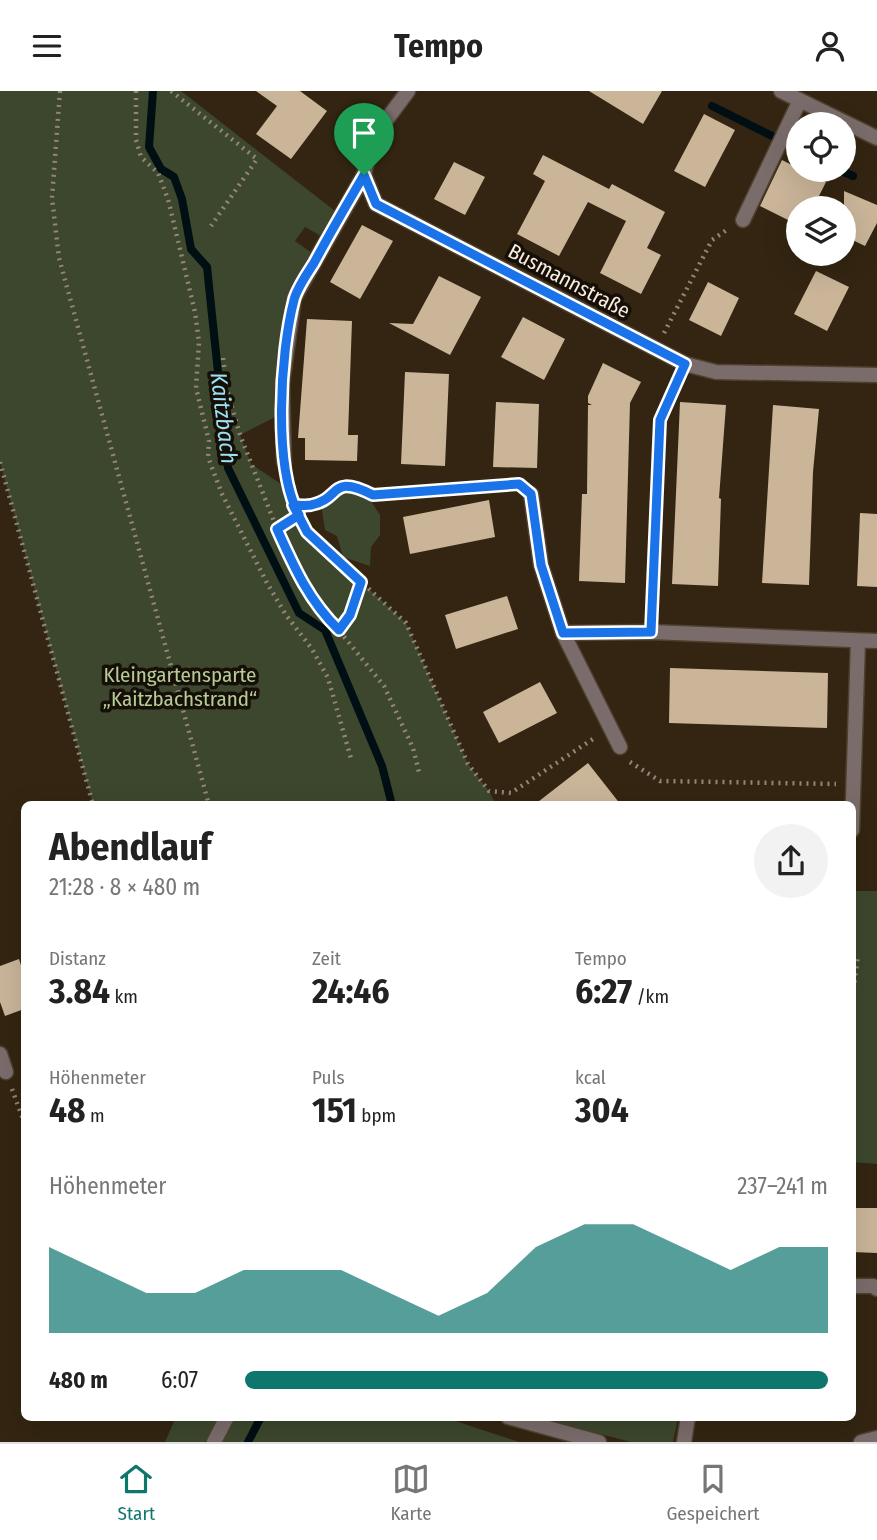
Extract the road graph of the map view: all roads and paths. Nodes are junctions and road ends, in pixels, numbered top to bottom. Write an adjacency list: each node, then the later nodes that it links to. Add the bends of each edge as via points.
1 (60, 91): 37 (path, via 52,198 59,258)
2 (136, 91): 33 (path, via 136,140 141,157 158,173 168,199 195,312 199,342 196,389 209,441 208,457 267,583 328,678)
3 (172, 91): 10 (path, via 257,159)
4 (408, 91): 8 (street, via 372,139)
5 (781, 91): 6 (street)
6 (800, 100): 7 (street); 9 (street)
7 (877, 138)
8 (364, 175): 11 (street, Busmannstraße, via 376,204); 16 (street, via 294,298 282,384)
9 (743, 219): 11 (path, via 712,240)
10 (211, 226)
11 (655, 349): 13 (street, Busmannstraße)
12 (223, 358): 22 (path, via 240,435)
13 (685, 364): 14 (street, Busmannstraße, via 716,372); 27 (path, via 660,420)
14 (877, 375)
15 (0, 462): 36 (path)
16 (284, 462): 19 (path)
17 (531, 494): 20 (path, via 519,484 373,495 342,485); 28 (street, via 541,565)
18 (321, 504): 20 (path)
19 (293, 505): 20 (path); 21 (path)
20 (313, 505)
21 (299, 515): 22 (path); 24 (path, via 307,532)
22 (277, 529): 26 (path, via 303,586)
23 (347, 560): 24 (path)
24 (343, 565): 25 (path)
25 (361, 582): 26 (path, via 350,615); 31 (path, via 405,623 468,764 489,791 511,793)
26 (339, 630): 34 (path, via 384,686 413,748)
27 (651, 632): 28 (street); 29 (street)
28 (563, 633): 31 (street)
29 (858, 641): 30 (street); 35 (street)
30 (877, 641)
31 (610, 728): 32 (street)
32 (620, 747): 35 (path, via 629,761 660,781)
33 (352, 762)
34 (420, 776)
35 (854, 784): 38 (street)
36 (92, 801)
37 (208, 801)
38 (853, 801)
39 (858, 955): 40 (path)
40 (856, 971)
41 (0, 1053): 42 (street)
42 (6, 1072): 43 (path)
43 (21, 1113)
44 (856, 1286): 45 (street)
45 (877, 1289)
46 (225, 1421): 50 (street)
47 (522, 1421): 51 (street)
48 (687, 1421): 52 (street)
49 (877, 1438): 53 (street)
50 (214, 1442)
51 (598, 1442)
52 (684, 1442)
53 (861, 1442)

